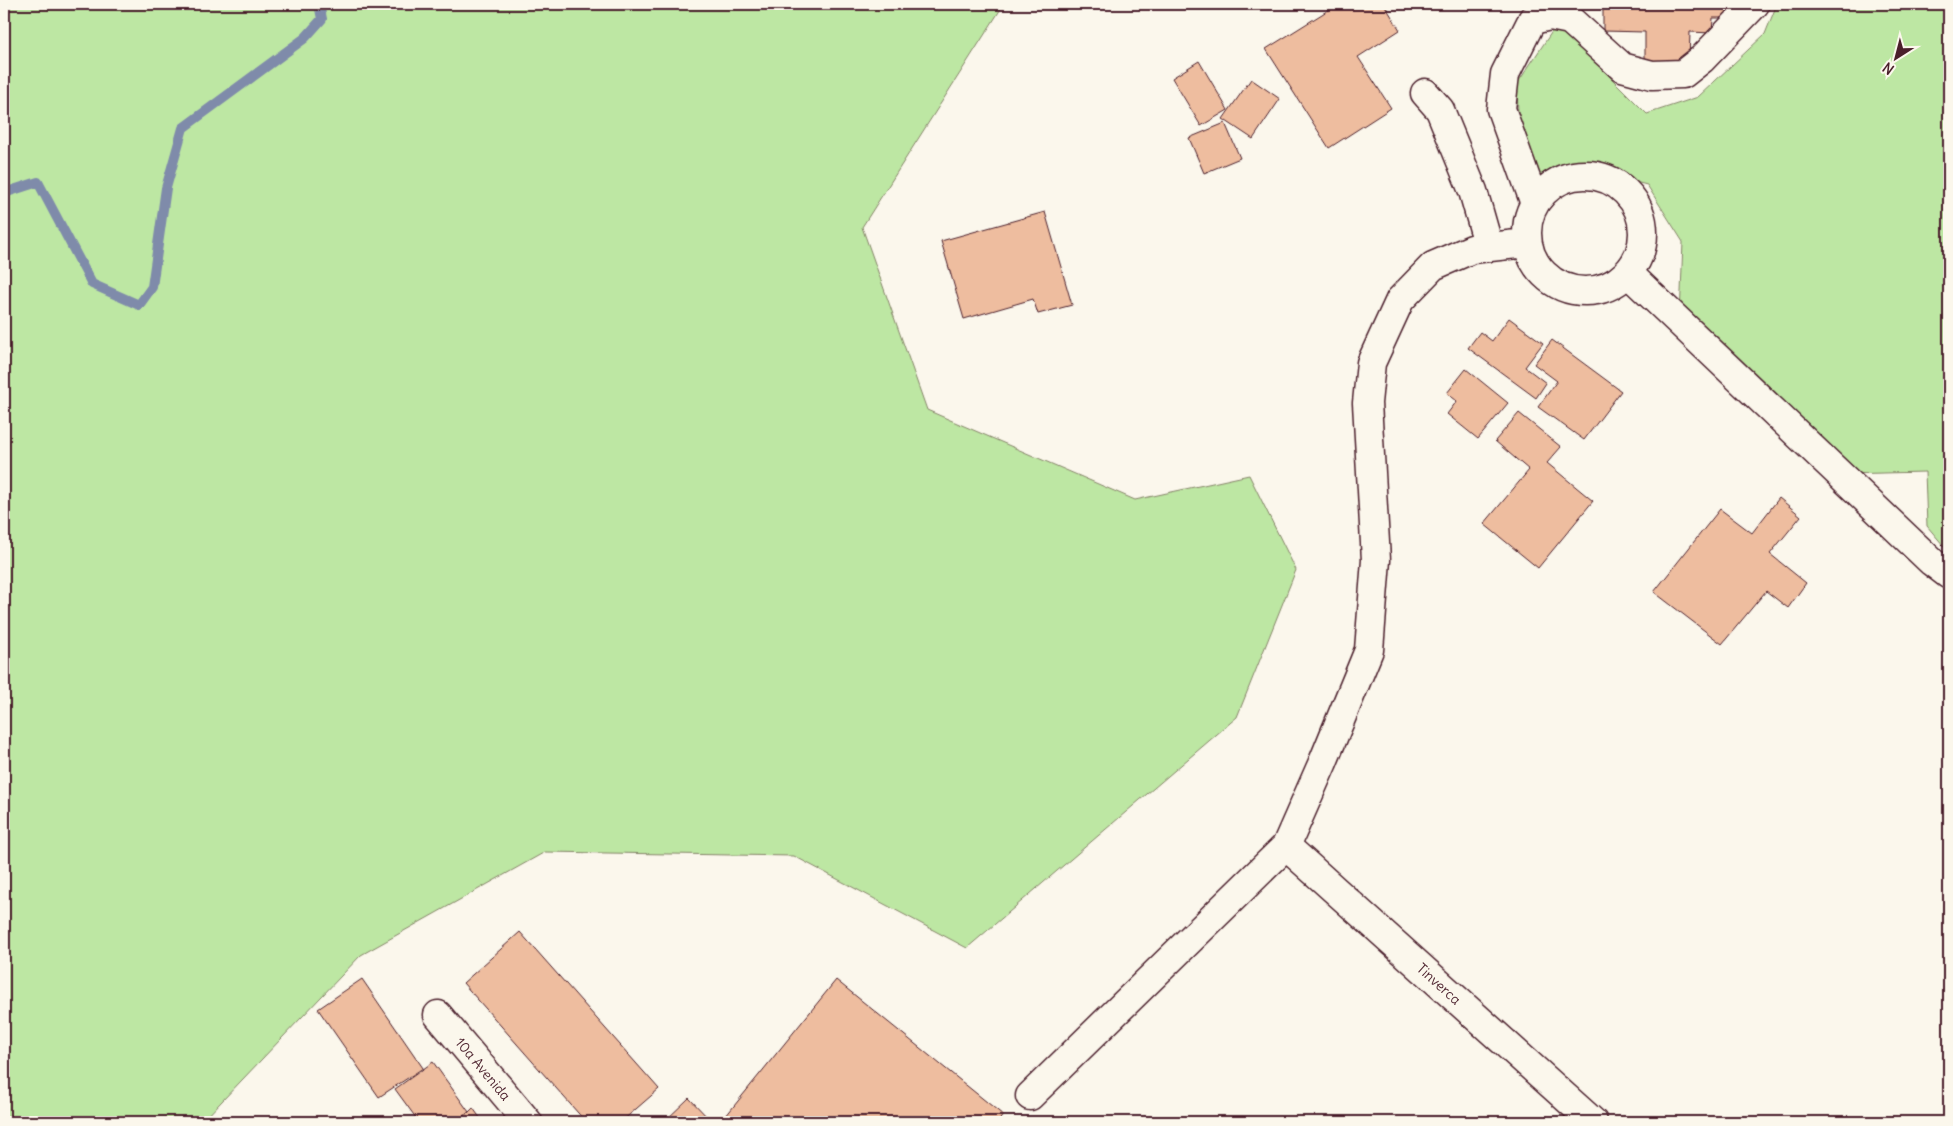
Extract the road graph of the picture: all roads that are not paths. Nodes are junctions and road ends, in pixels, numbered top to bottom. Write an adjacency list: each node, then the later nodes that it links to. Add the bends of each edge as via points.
1 (1755, 4): 3 (street, via 1702,60 1683,74 1652,75 1622,66 1570,20 1550,16 1532,20 1505,74 1501,109)
2 (1425, 93): 5 (street, via 1444,119 1473,191)
3 (1534, 201): 4 (street, via 1526,221); 6 (street, via 1549,185 1568,176 1590,174 1611,180 1629,193 1640,212 1644,233 1640,254)
4 (1526, 243): 5 (street); 6 (street, via 1534,263 1549,280 1568,290 1590,291 1611,286)
5 (1489, 247): 8 (street, via 1472,248 1433,266 1400,300 1371,363 1367,403 1376,560 1369,650)
6 (1628, 273): 7 (street, via 1932,562)
7 (1949, 574)
8 (1286, 846): 10 (street); 12 (street, Tinverca)
9 (438, 1016): 11 (street, 10a Avenida)
10 (1030, 1096)
11 (528, 1122)
12 (1593, 1122)

